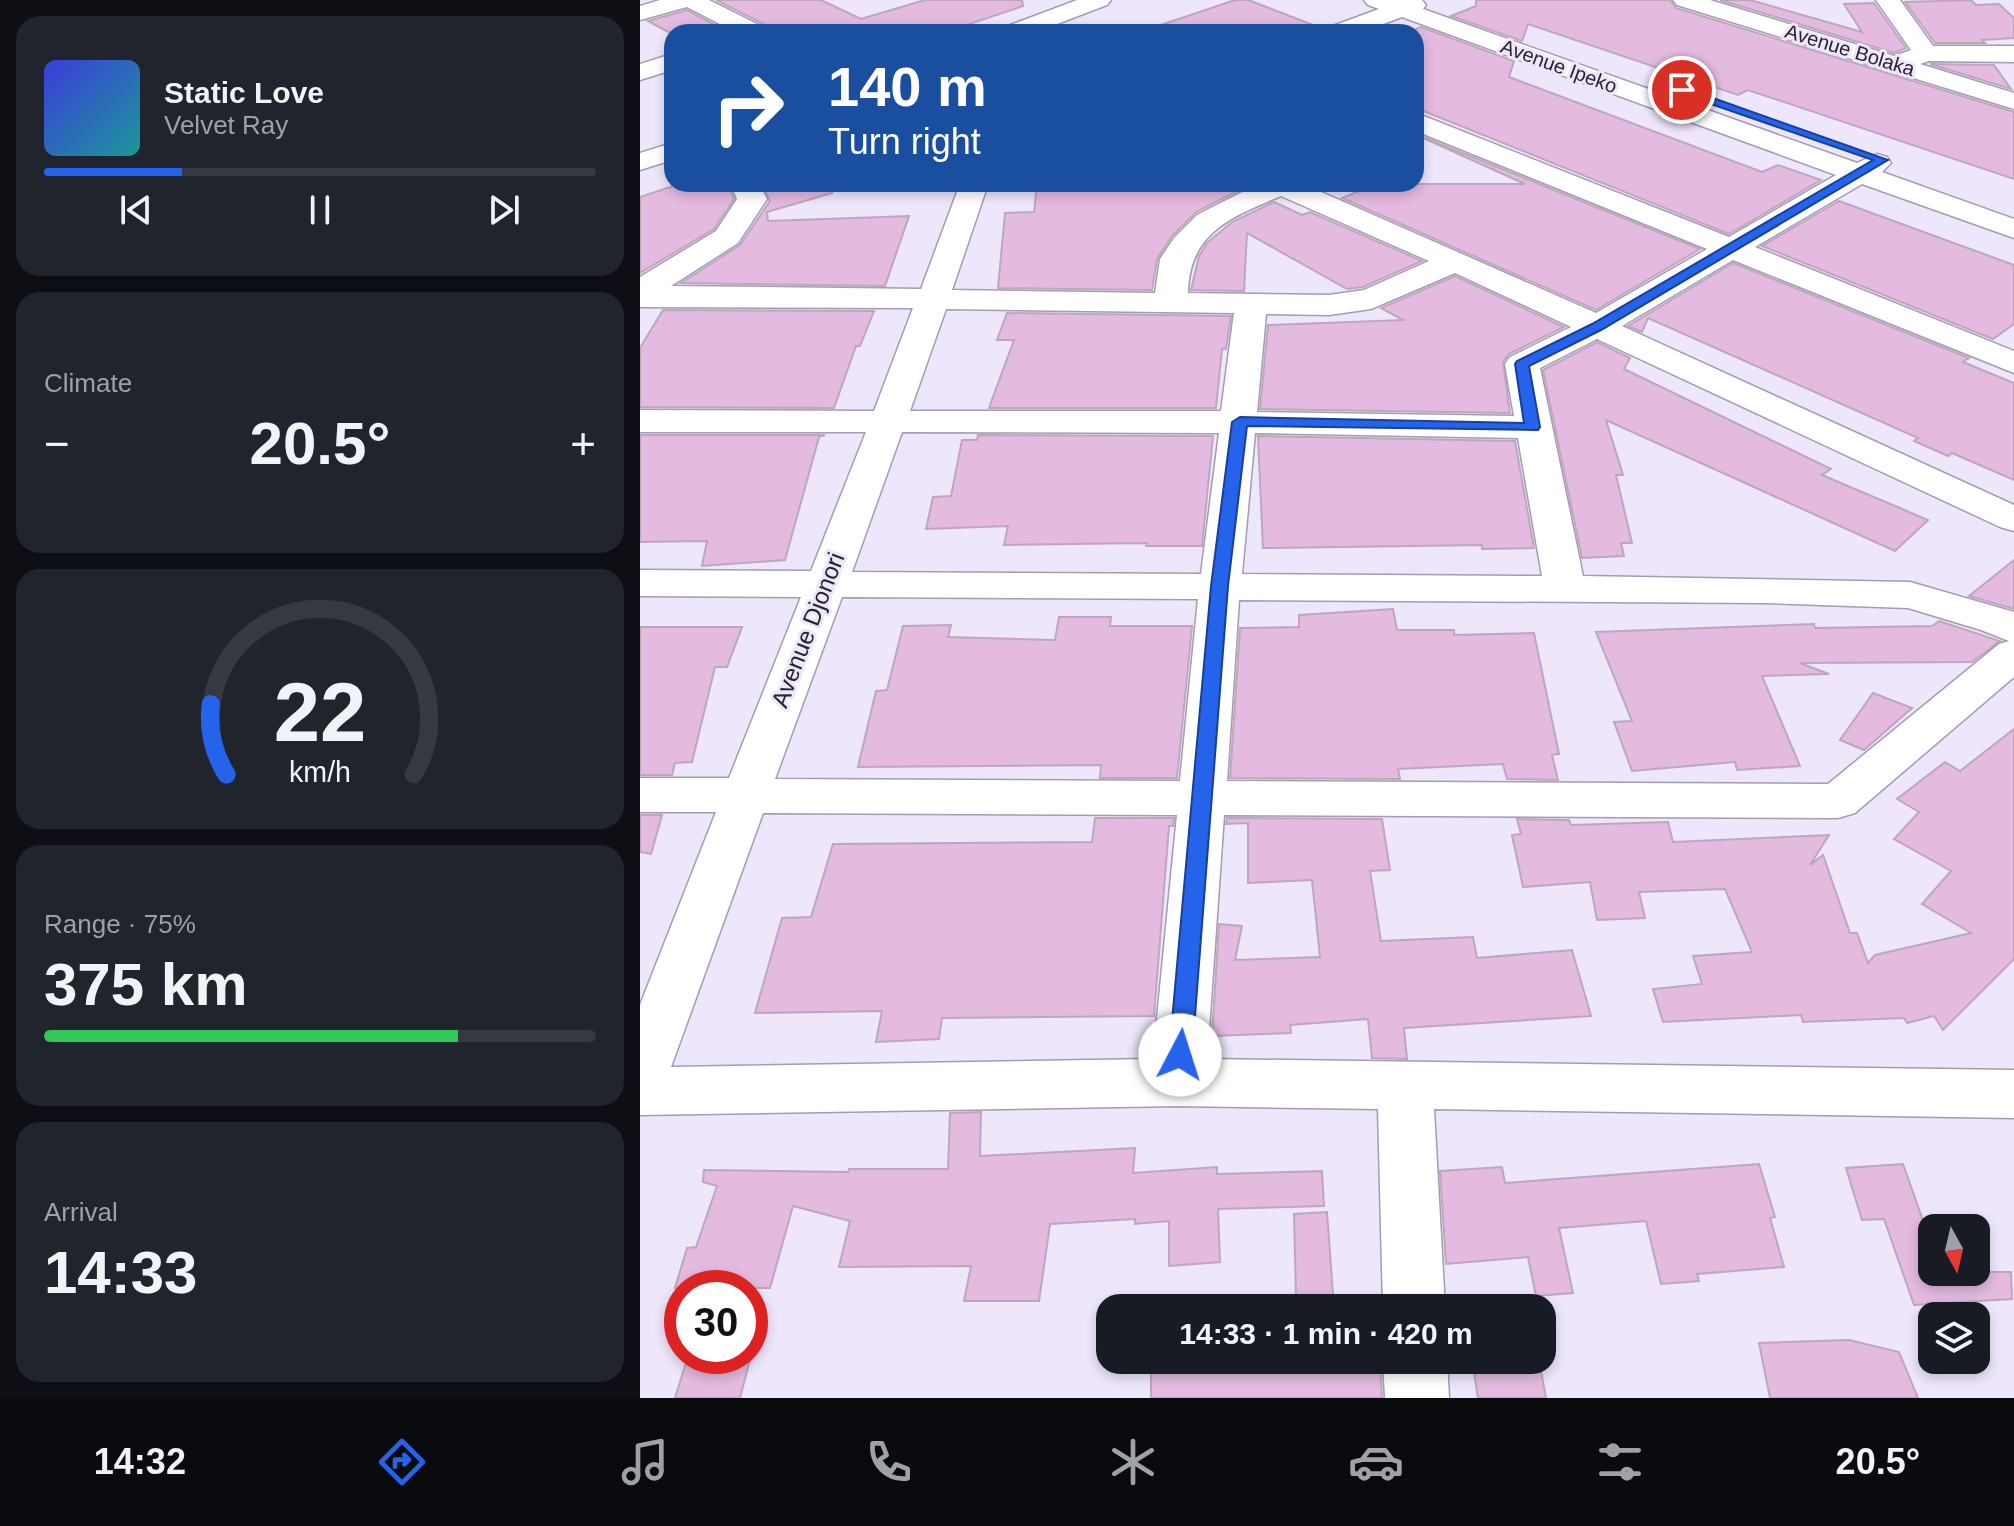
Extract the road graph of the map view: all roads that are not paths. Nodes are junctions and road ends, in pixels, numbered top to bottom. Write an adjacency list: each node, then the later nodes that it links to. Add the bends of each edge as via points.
1 (689, 0): 7 (street); 8 (street)
2 (1099, 0): 9 (street)
3 (1376, 0): 6 (street, Avenue Ipeko)
4 (1685, 0): 14 (street, Avenue Bolaka)
5 (1888, 0): 11 (street)
6 (1420, 3): 10 (street); 20 (street, Avenue Ipeko)
7 (640, 13)
8 (738, 24)
9 (1035, 24)
10 (1361, 24)
11 (1926, 53): 12 (street); 14 (street)
12 (2014, 54)
13 (664, 64): 15 (street)
14 (1897, 64): 16 (street, Avenue Bolaka)
15 (640, 72)
16 (2014, 101)
17 (1424, 124): 27 (street)
18 (664, 154): 19 (street)
19 (640, 162)
20 (1872, 167): 25 (street, Avenue Ipeko); 26 (street, Avenue Ipeko); 27 (street)
21 (749, 192): 29 (street, via 752,199 727,237)
22 (971, 192): 31 (street, Avenue Djonori)
23 (1262, 192): 32 (street, via 1225,209 1191,236 1175,261)
24 (1298, 192): 28 (street)
25 (2014, 206)
26 (2014, 229)
27 (1729, 250): 34 (street); 35 (street)
28 (1455, 261): 33 (street, via 1357,303); 34 (street)
29 (640, 291)
30 (640, 297): 31 (street)
31 (934, 298): 32 (street); 37 (street, Avenue Djonori)
32 (1171, 303): 33 (street)
33 (1251, 304): 38 (street)
34 (1596, 327): 39 (street, via 1522,364); 40 (street)
35 (2014, 363)
36 (640, 421): 37 (street)
37 (888, 422): 38 (street); 42 (street, Avenue Djonori)
38 (1240, 422): 39 (street); 43 (street)
39 (1532, 427): 44 (street)
40 (2014, 519)
41 (640, 583): 42 (street)
42 (828, 583): 43 (street); 48 (street, Avenue Djonori)
43 (1220, 586): 44 (street); 49 (street)
44 (1565, 589): 45 (street, via 1910,595)
45 (2014, 629)
46 (2014, 654): 49 (street, via 1838,801)
47 (640, 795): 48 (street)
48 (744, 796): 49 (street); 50 (street, Avenue Djonori)
49 (1202, 799): 51 (street)
50 (640, 1076)
51 (1178, 1082): 52 (street); 53 (street)
52 (1405, 1085): 54 (street); 55 (street)
53 (640, 1091)
54 (2014, 1094)
55 (1413, 1294)
56 (1416, 1374): 57 (street)
57 (1417, 1398)

